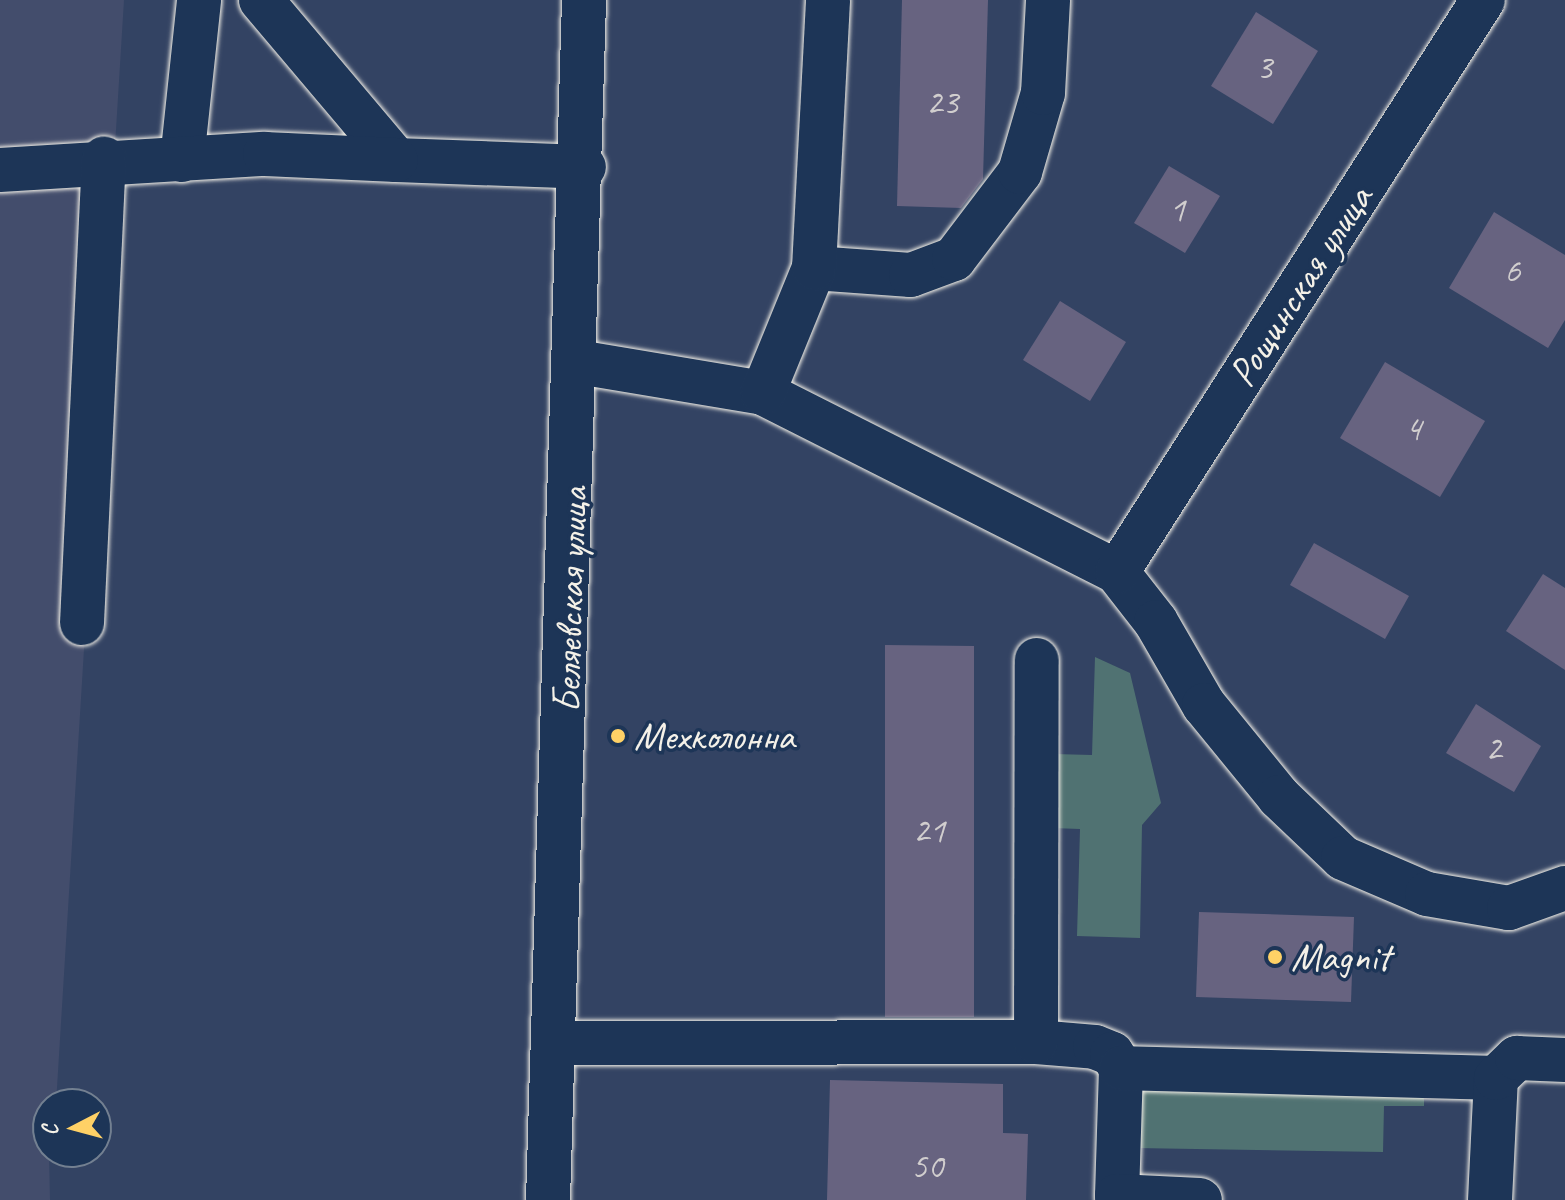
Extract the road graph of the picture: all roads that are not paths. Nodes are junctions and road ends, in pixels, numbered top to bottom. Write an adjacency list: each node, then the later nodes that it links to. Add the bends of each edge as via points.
1 (199, 0): 8 (street)
2 (261, 0): 9 (street)
3 (584, 0): 10 (street, Беляевская улица)
4 (828, 0): 12 (street)
5 (1048, 0): 12 (street, via 1043,93 1020,172 954,259 911,275)
6 (1483, 0): 15 (street, Рощинская улица)
7 (104, 159): 8 (street); 11 (street); 16 (street)
8 (182, 160): 9 (street)
9 (396, 160): 10 (street)
10 (584, 167): 13 (street, Беляевская улица)
11 (0, 170)
12 (814, 268): 14 (street)
13 (578, 362): 14 (street); 20 (street, Беляевская улица)
14 (763, 393): 15 (street)
15 (1117, 572): 18 (street, via 1156,622 1204,705 1279,797 1343,858 1427,894 1509,908)
16 (82, 623)
17 (1037, 660): 19 (street)
18 (1565, 888)
19 (1036, 1042): 20 (street); 22 (street, via 1095,1047 1112,1054)
20 (554, 1043): 24 (street, Беляевская улица)
21 (1565, 1060): 23 (street, via 1517,1058)
22 (1121, 1068): 23 (street); 25 (street, via 1117,1196)
23 (1496, 1078): 26 (street)
24 (548, 1200)
25 (1200, 1200)
26 (1490, 1200)

